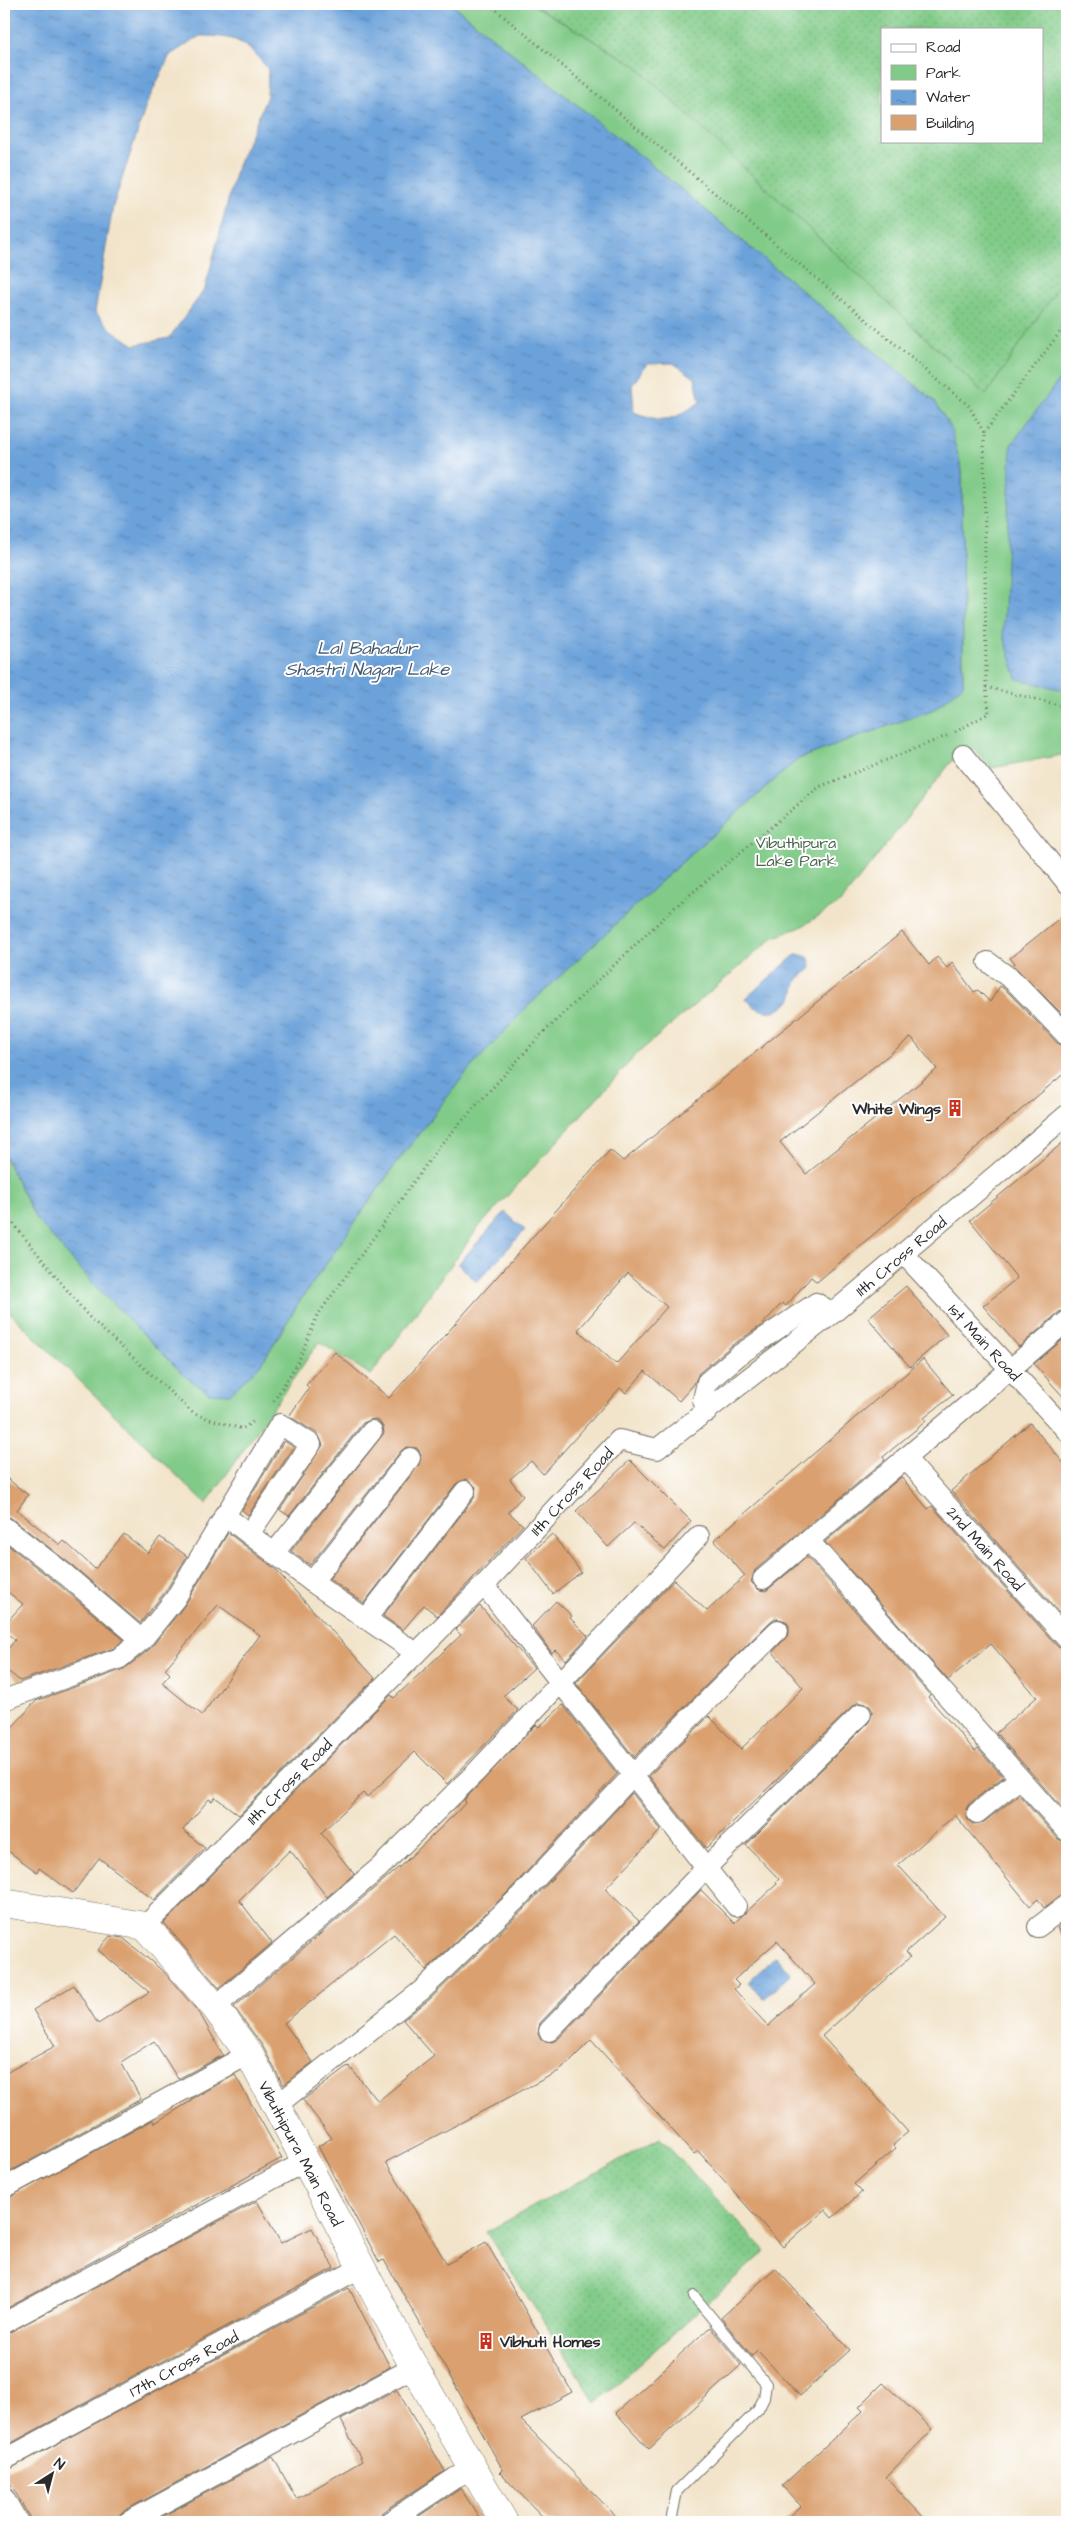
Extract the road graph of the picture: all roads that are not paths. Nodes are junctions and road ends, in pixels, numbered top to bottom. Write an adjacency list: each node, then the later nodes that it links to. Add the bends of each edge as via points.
1 (963, 755): 2 (street)
2 (1067, 883)
3 (988, 962): 4 (street, via 1015,982)
4 (1067, 1036)
5 (1067, 1115): 6 (street, 11th Cross Road)
6 (903, 1253): 8 (street, 1st Main Road); 22 (street, 11th Cross Road, via 833,1313 658,1449 619,1440)
7 (1067, 1321): 8 (street)
8 (1011, 1369): 10 (street, 1st Main Road); 12 (street)
9 (372, 1431): 19 (street)
10 (1067, 1431)
11 (410, 1458): 21 (street)
12 (905, 1458): 18 (street); 25 (street, 2nd Main Road)
13 (465, 1491): 23 (street)
14 (224, 1515): 16 (street); 16 (street, via 280,1424 311,1444); 26 (street, via 175,1599)
15 (4, 1528): 26 (street, via 59,1569)
16 (249, 1534): 19 (street)
17 (699, 1536): 28 (street)
18 (808, 1541): 20 (street); 32 (street)
19 (274, 1552): 21 (street)
20 (763, 1579)
21 (312, 1582): 23 (street)
22 (484, 1585): 27 (street, 11th Cross Road); 28 (street)
23 (366, 1619): 27 (street)
24 (778, 1630): 31 (street)
25 (1067, 1639)
26 (142, 1640): 29 (street, via 120,1658)
27 (416, 1653): 39 (street, 11th Cross Road)
28 (560, 1683): 31 (street); 41 (street, via 477,1772 379,1868)
29 (4, 1700)
30 (861, 1714): 35 (street)
31 (633, 1775): 35 (street); 44 (street, via 516,1900 422,1990)
32 (1019, 1779): 33 (street); 34 (street)
33 (977, 1813)
34 (1067, 1831)
35 (706, 1868): 38 (street); 42 (street)
36 (4, 1903): 39 (street)
37 (1067, 1905): 40 (street)
38 (736, 1906)
39 (145, 1926): 41 (street, Vibuthipura Main Road)
40 (1038, 1927)
41 (215, 2007): 43 (street, Vibuthipura Main Road)
42 (549, 2031)
43 (249, 2054): 44 (street, Vibuthipura Main Road); 46 (street)
44 (276, 2106): 45 (street, Vibuthipura Main Road)
45 (306, 2161): 47 (street, Vibuthipura Main Road); 49 (street)
46 (4, 2188)
47 (362, 2267): 50 (street, Vibuthipura Main Road); 51 (street, 17th Cross Road)
48 (694, 2296): 58 (lane, via 766,2384 758,2410 677,2491)
49 (4, 2323)
50 (414, 2367): 52 (street, Vibuthipura Main Road); 55 (street)
51 (4, 2460)
52 (474, 2472): 56 (street, via 455,2478); 57 (street, Vibuthipura Main Road)
53 (4, 2498): 54 (street)
54 (18, 2522)
55 (129, 2522)
56 (389, 2522)
57 (504, 2522)
58 (671, 2522)

